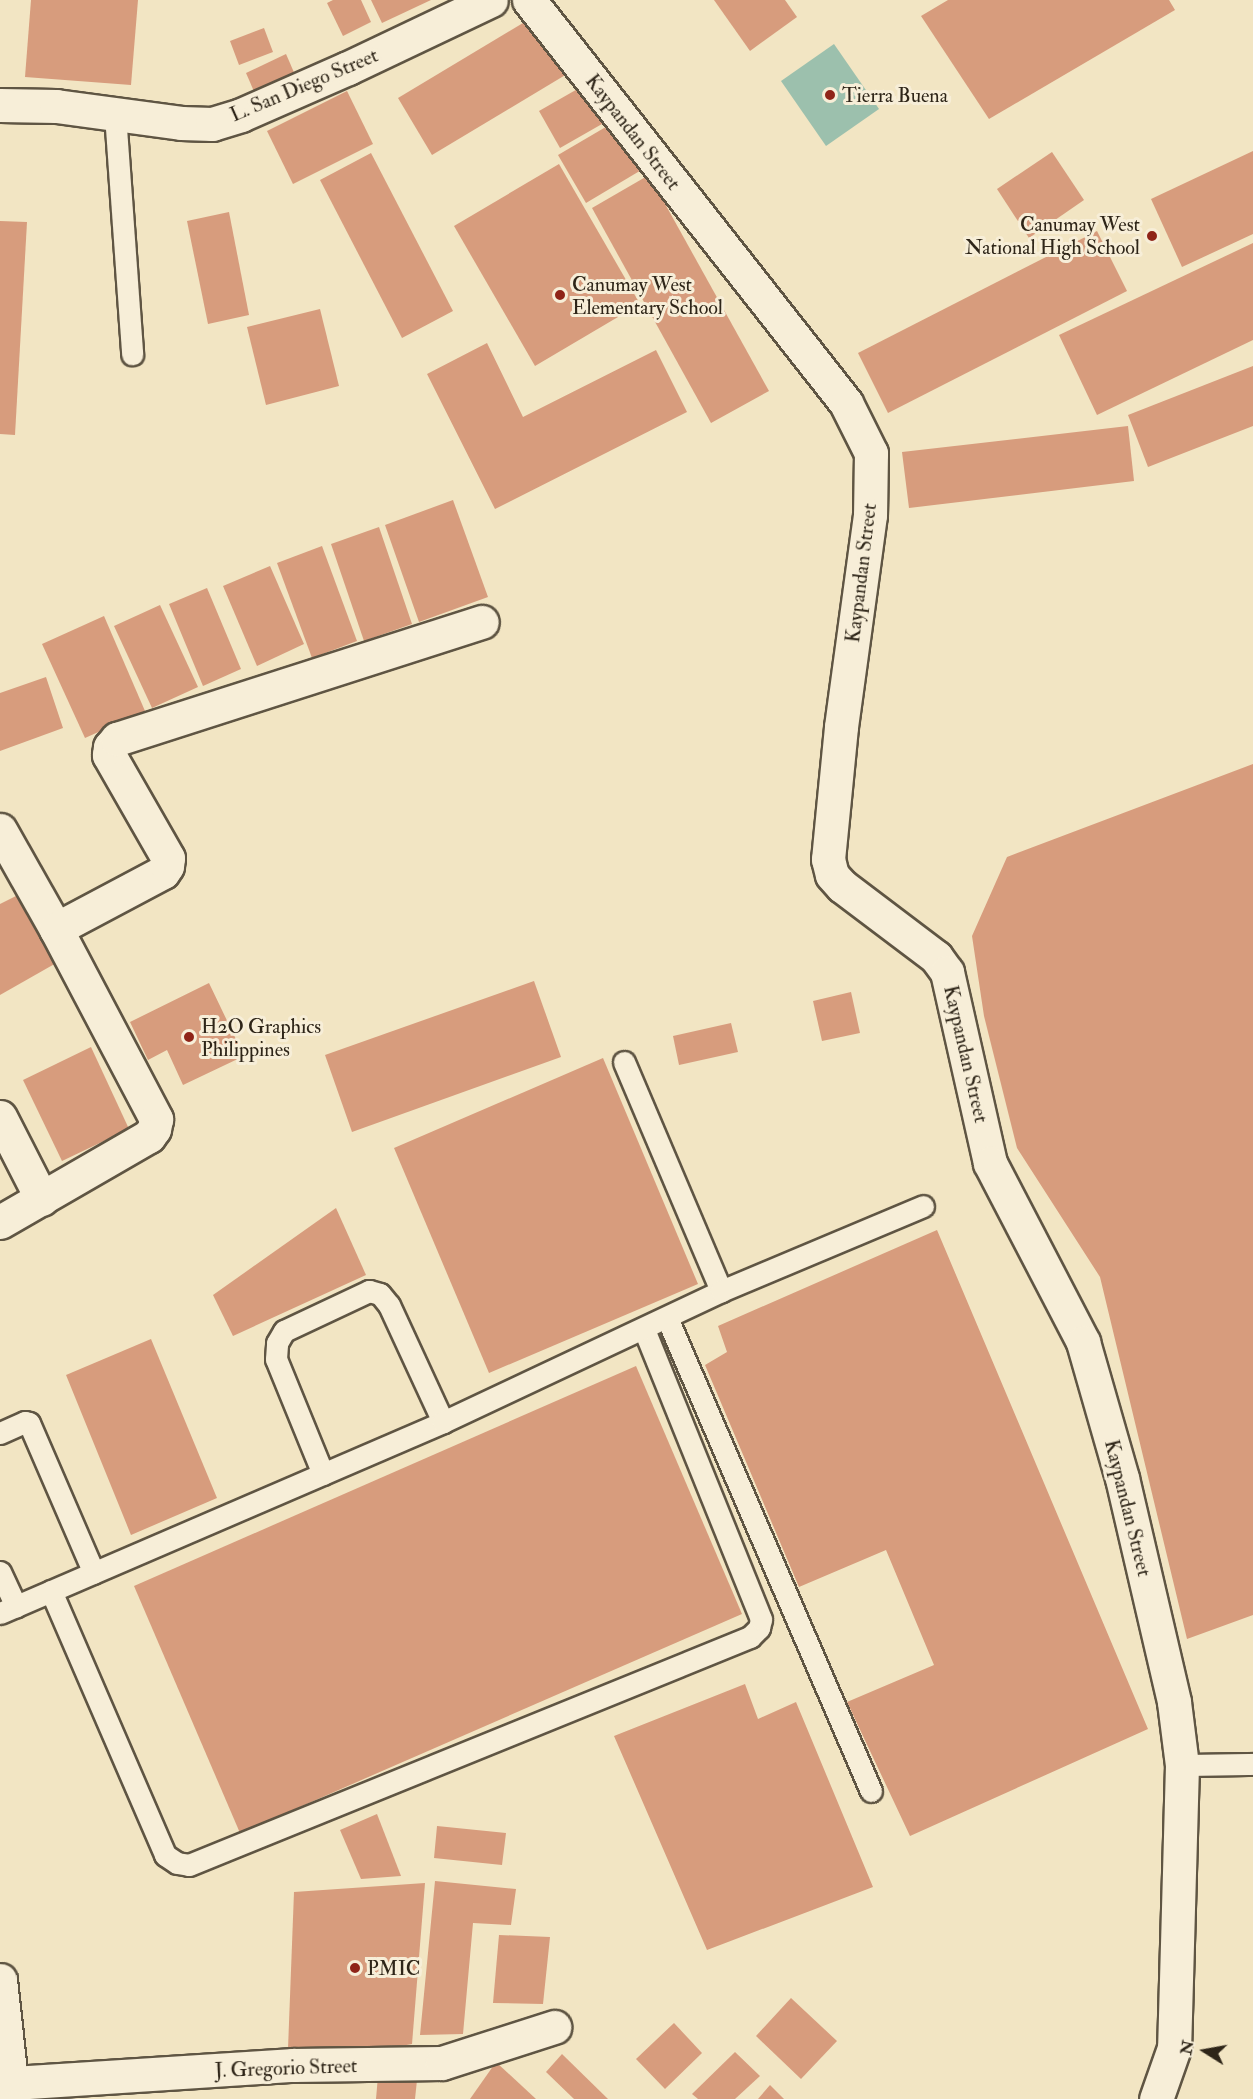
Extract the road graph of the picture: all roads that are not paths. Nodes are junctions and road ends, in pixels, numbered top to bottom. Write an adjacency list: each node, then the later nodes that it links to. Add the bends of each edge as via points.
1 (491, 0): 4 (street, L. San Diego Street, via 241,115 201,123)
2 (529, 0): 25 (street, Kaypandan Street, via 846,403 872,453 870,515 841,727 828,859 832,875 842,886 936,957 947,972 990,1163 1083,1342 1125,1489 1174,1702)
3 (0, 105): 4 (street, L. San Diego Street, via 56,106)
4 (115, 114): 5 (lane)
5 (132, 354)
6 (482, 622): 8 (street, via 117,739 109,755 168,858 167,866 163,872)
7 (0, 830): 8 (street)
8 (56, 929): 11 (street, via 156,1119 149,1136)
9 (624, 1062): 14 (lane)
10 (0, 1117): 11 (street)
11 (42, 1199): 13 (street)
12 (923, 1206): 14 (lane)
13 (0, 1222)
14 (721, 1291): 15 (lane)
15 (667, 1318): 16 (lane); 26 (lane)
16 (644, 1329): 17 (lane); 22 (lane, via 761,1619 750,1637 189,1865 165,1855)
17 (443, 1422): 19 (lane); 19 (lane, via 389,1305 380,1294 369,1291 284,1331 277,1343 276,1359)
18 (0, 1433): 21 (lane, via 29,1423)
19 (323, 1474): 21 (lane)
20 (0, 1572): 23 (lane)
21 (94, 1573): 22 (lane)
22 (51, 1591): 23 (lane)
23 (8, 1609)
24 (1253, 1764): 25 (lane)
25 (1182, 1765): 30 (street, Kaypandan Street, via 1174,2048)
26 (871, 1791)
27 (0, 1980): 29 (street)
28 (554, 2027): 29 (street, J. Gregorio Street, via 442,2063 293,2066)
29 (13, 2091)
30 (1156, 2099)

